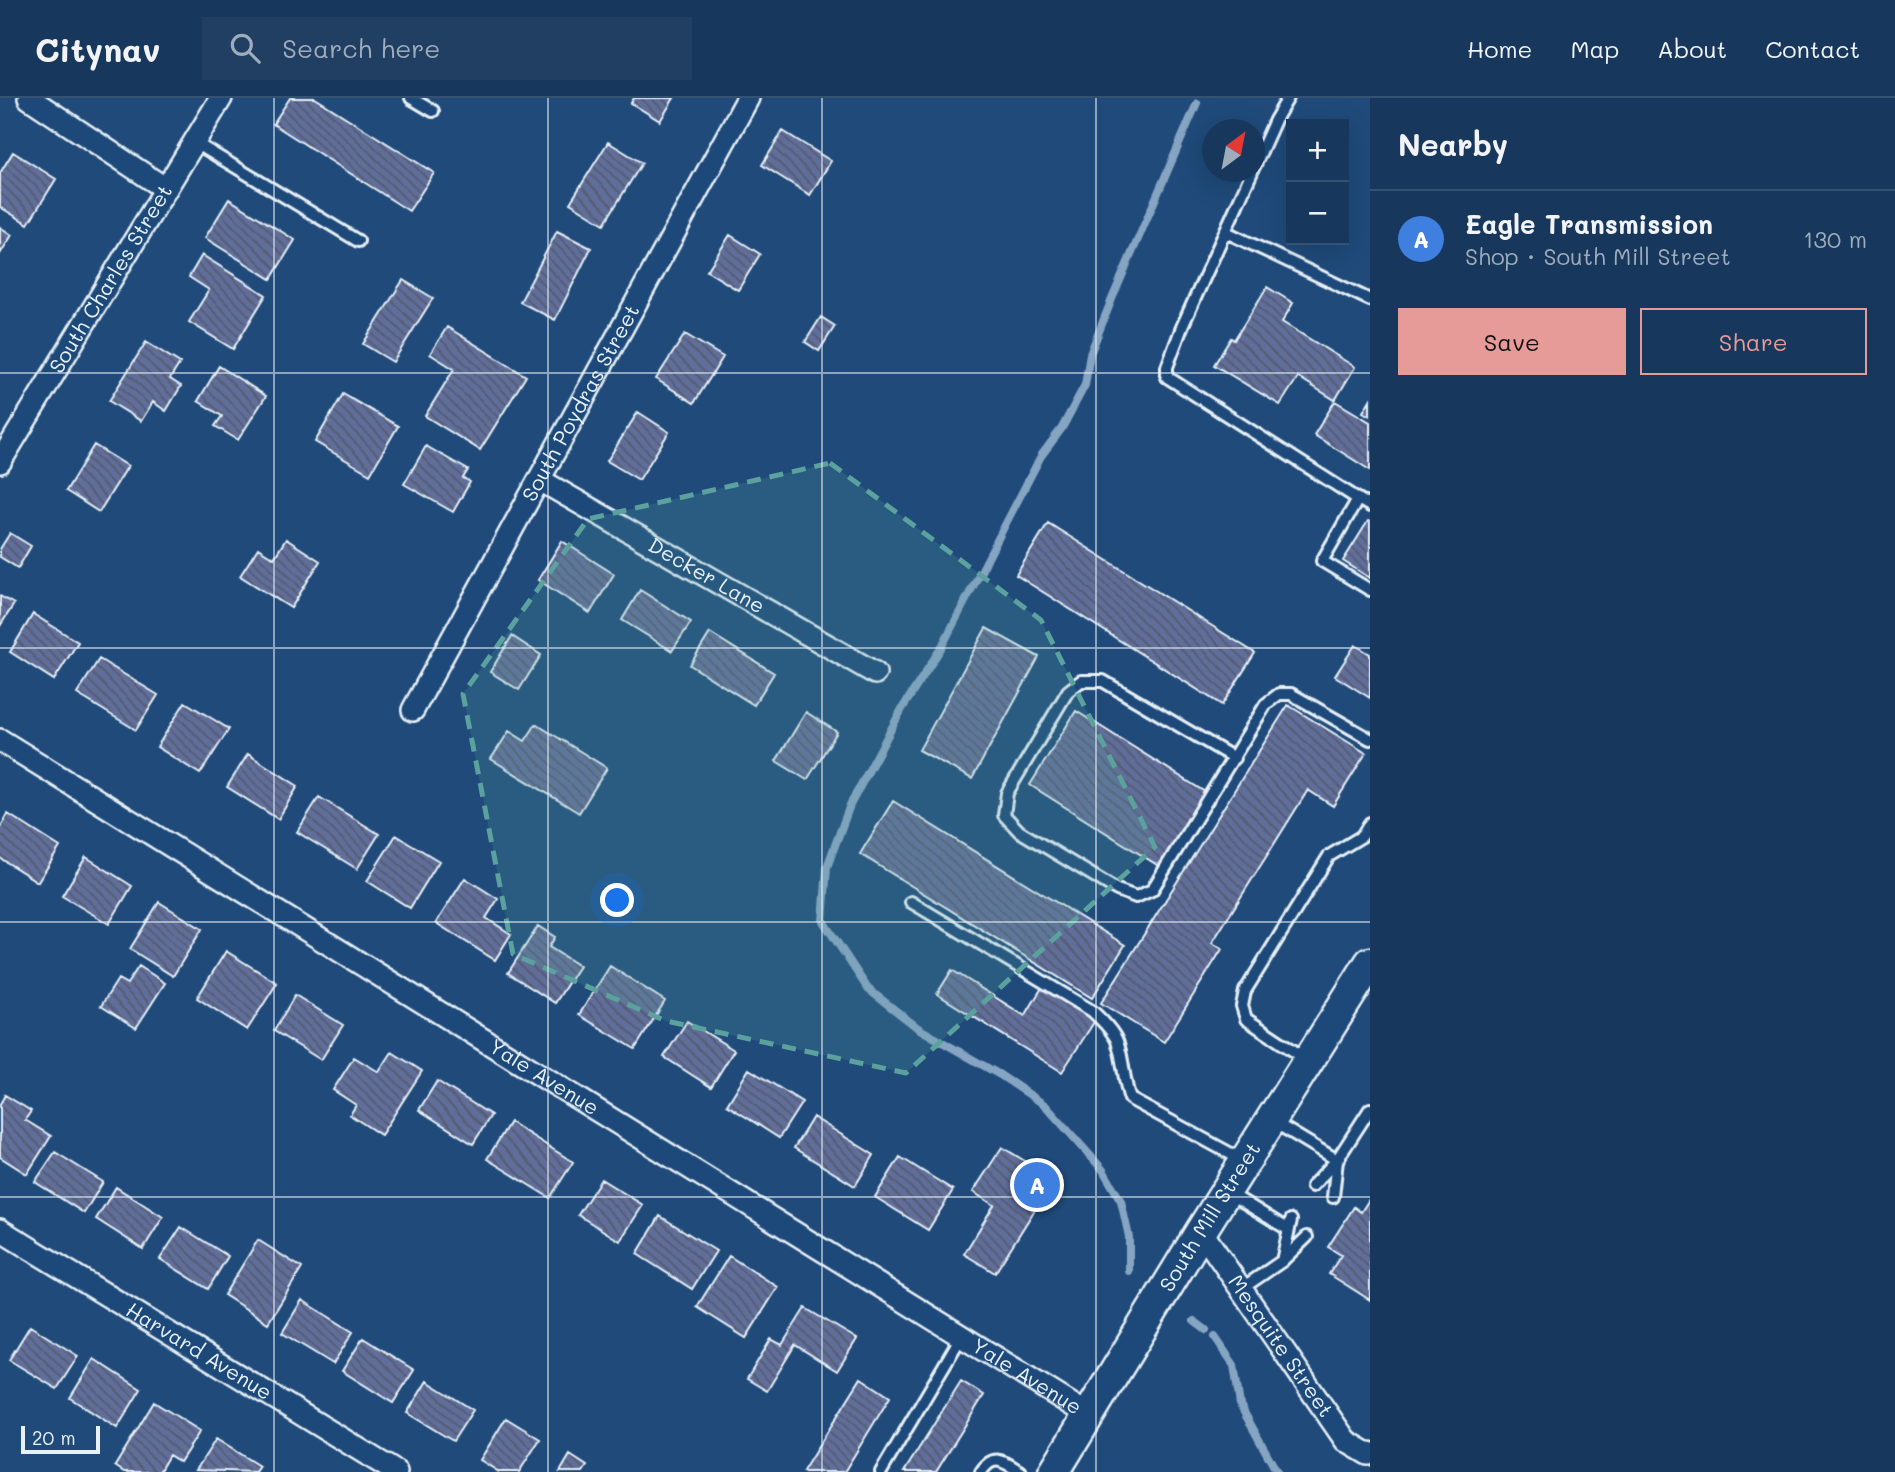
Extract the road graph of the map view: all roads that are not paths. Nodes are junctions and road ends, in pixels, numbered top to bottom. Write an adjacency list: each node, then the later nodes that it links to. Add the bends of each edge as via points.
1 (29, 98): 10 (street)
2 (221, 98): 7 (street, South Charles Street)
3 (411, 98): 6 (lane)
4 (748, 98): 15 (street, South Poydras Street)
5 (1288, 98): 8 (lane)
6 (433, 111)
7 (194, 142): 10 (street, South Charles Street); 12 (lane)
8 (1265, 143)
9 (1248, 182): 11 (lane)
10 (166, 189): 14 (street, South Charles Street)
11 (1226, 232): 13 (lane); 16 (lane, via 1182,327 1167,377)
12 (358, 241)
13 (1370, 300)
14 (0, 462)
15 (540, 480): 19 (street, Decker Lane); 20 (street, South Poydras Street)
16 (1358, 499): 17 (lane); 18 (lane, via 1322,561)
17 (1370, 506)
18 (1370, 590)
19 (875, 673)
20 (413, 710)
21 (1370, 739): 23 (lane, via 1291,694 1279,694 1266,704)
22 (0, 740): 41 (street, Yale Avenue)
23 (1234, 758): 23 (lane, via 1152,890 1136,897 1018,831 1004,815 1007,793 1068,691 1082,681 1103,681)
24 (1370, 823): 25 (lane)
25 (1366, 839): 28 (lane, via 1329,856 1245,990 1242,1006 1246,1019)
26 (911, 902): 32 (lane, via 1092,1011 1117,1039 1129,1098)
27 (1368, 971): 28 (main road, South Mill Street)
28 (1309, 1061): 30 (main road, South Mill Street)
29 (1370, 1109): 31 (lane)
30 (1271, 1120): 31 (lane); 32 (main road, South Mill Street)
31 (1337, 1160): 33 (lane); 35 (lane)
32 (1245, 1162): 34 (main road, South Mill Street)
33 (1312, 1186)
34 (1226, 1191): 37 (main road, South Mill Street); 39 (lane, via 1290,1225)
35 (1333, 1197)
36 (0, 1230): 44 (street, Harvard Avenue)
37 (1201, 1231): 40 (street, Mesquite Street); 42 (main road, South Mill Street)
38 (1307, 1237): 39 (lane)
39 (1282, 1261): 40 (lane)
40 (1241, 1289): 43 (street, Mesquite Street, via 1346,1441)
41 (961, 1337): 42 (street, Yale Avenue); 45 (lane)
42 (1090, 1416): 48 (main road, South Mill Street)
43 (1369, 1454)
44 (396, 1472)
45 (881, 1472)
46 (981, 1472): 47 (lane, via 987,1462 995,1460)
47 (1021, 1472)
48 (1054, 1472)

